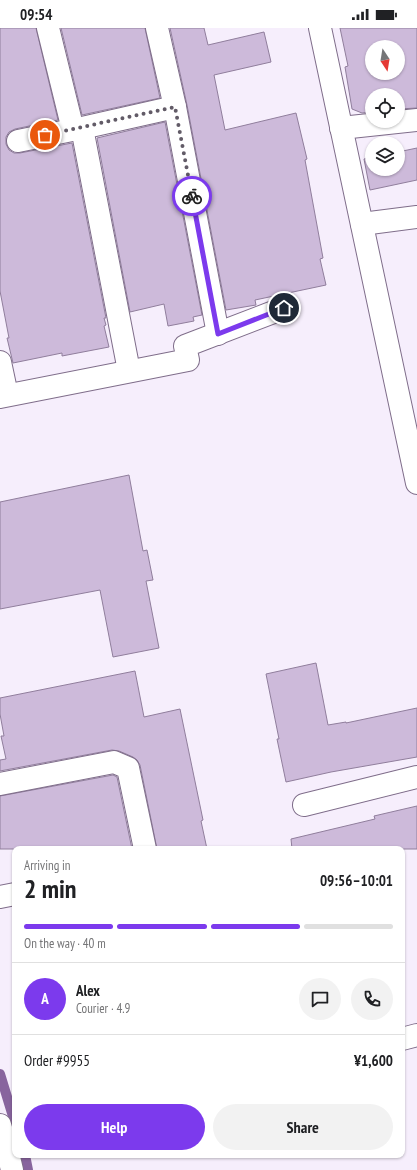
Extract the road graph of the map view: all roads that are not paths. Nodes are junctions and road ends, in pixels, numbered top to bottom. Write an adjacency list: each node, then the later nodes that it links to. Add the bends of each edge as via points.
1 (48, 28): 7 (street)
2 (158, 28): 4 (street)
3 (320, 28): 6 (street)
4 (175, 107): 7 (street); 12 (street)
5 (417, 120): 6 (street)
6 (341, 128): 10 (street)
7 (77, 129): 8 (street); 14 (street)
8 (18, 140)
9 (417, 217): 10 (street)
10 (362, 224): 16 (street)
11 (284, 308): 12 (street)
12 (218, 334): 14 (street, via 185,346 188,360)
13 (0, 362): 15 (street)
14 (129, 372): 15 (street)
15 (4, 396)
16 (412, 437): 17 (street)
17 (417, 483)
18 (417, 777): 20 (street)
19 (0, 784): 21 (street, via 114,762 128,768)
20 (304, 805)
21 (144, 846)
22 (12, 895): 23 (street)
23 (0, 897)
24 (417, 1035): 25 (street)
25 (405, 1038)
26 (0, 1125): 27 (street)
27 (12, 1170)

